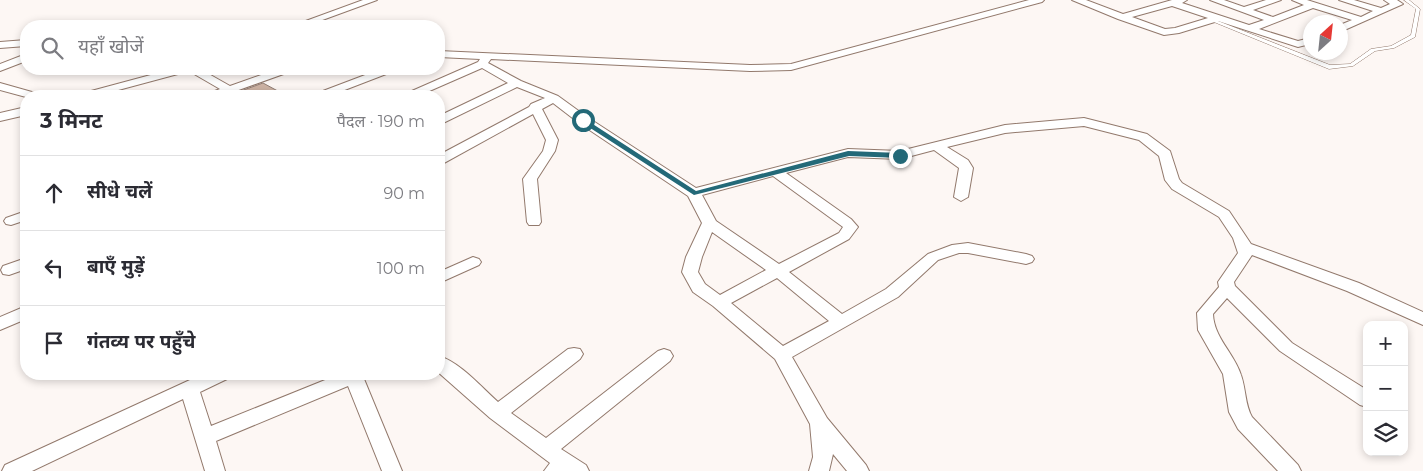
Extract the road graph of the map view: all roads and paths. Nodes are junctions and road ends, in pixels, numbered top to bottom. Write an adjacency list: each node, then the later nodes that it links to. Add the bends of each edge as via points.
1 (372, 0): 18 (street)
2 (1039, 0): 30 (street, via 791,67)
3 (1076, 0): 16 (street)
4 (1214, 0): 14 (street)
5 (1276, 0): 14 (street)
6 (1297, 0): 11 (street)
7 (1344, 0): 15 (street)
8 (1389, 0): 15 (street, via 1398,4)
9 (1406, 0): 12 (lane)
10 (1178, 1): 16 (street); 17 (street)
11 (1312, 5): 19 (street); 20 (street)
12 (1415, 6): 13 (lane); 17 (lane, via 1418,8 1413,36 1392,47 1373,50 1345,67 1319,64)
13 (1423, 7)
14 (1243, 10): 19 (street)
15 (1382, 12): 20 (street)
16 (1121, 17): 17 (street, via 1170,32)
17 (1214, 19): 22 (street)
18 (314, 20)
19 (1273, 20): 22 (street)
20 (1362, 20): 21 (street)
21 (1348, 25)
22 (1249, 29): 26 (street)
23 (20, 34): 24 (street)
24 (0, 35)
25 (20, 43): 27 (street)
26 (1303, 44)
27 (0, 45)
28 (445, 55): 30 (street)
29 (20, 60): 31 (street)
30 (485, 60): 36 (street); 41 (street)
31 (0, 68)
32 (163, 75): 38 (street)
33 (203, 75): 39 (street)
34 (271, 75): 39 (street)
35 (374, 75): 40 (street)
36 (516, 83): 43 (street); 47 (street)
37 (0, 86): 42 (street)
38 (106, 90)
39 (229, 90)
40 (335, 90)
41 (422, 90)
42 (20, 92)
43 (554, 98): 44 (street); 51 (street)
44 (535, 106): 49 (street); 55 (street, via 552,140 549,151 530,179)
45 (20, 112): 46 (street)
46 (0, 117)
47 (445, 118)
48 (936, 146): 50 (street, via 891,156 848,154); 52 (street, via 966,168); 57 (street, via 1014,128 1084,122 1132,133 1143,137 1165,154 1172,180 1224,214)
49 (445, 157)
50 (776, 172): 51 (street); 62 (street, via 851,227 844,236)
51 (694, 193): 56 (street)
52 (961, 197)
53 (20, 217): 54 (street)
54 (10, 221)
55 (534, 222)
56 (709, 223): 62 (street); 65 (street, via 690,272 699,288)
57 (1245, 247): 64 (street, via 1246,252 1226,282); 67 (street, via 1353,287)
58 (1026, 259): 68 (street, via 957,248 933,257 892,293)
59 (473, 262): 63 (street)
60 (20, 265): 61 (street)
61 (9, 270)
62 (778, 271): 65 (street); 68 (street)
63 (445, 275)
64 (1226, 288): 78 (street, via 1286,347); 84 (street, via 1206,312 1207,330 1232,374 1238,412)
65 (719, 302): 71 (street)
66 (20, 315): 69 (street)
67 (1423, 319)
68 (841, 322): 71 (street)
69 (0, 324)
70 (574, 354): 79 (street)
71 (782, 355): 80 (street)
72 (664, 356): 82 (street)
73 (445, 368): 79 (street)
74 (207, 380): 77 (street)
75 (343, 380): 81 (street)
76 (357, 380): 87 (street)
77 (189, 388): 81 (street); 85 (street)
78 (1363, 397)
79 (497, 413): 82 (street)
80 (820, 424): 88 (street, via 823,457); 89 (street)
81 (205, 437): 86 (street)
82 (546, 449): 83 (street)
83 (567, 469)
84 (1286, 469)
85 (12, 471)
86 (215, 471)
87 (392, 471)
88 (819, 471)
89 (859, 471)

